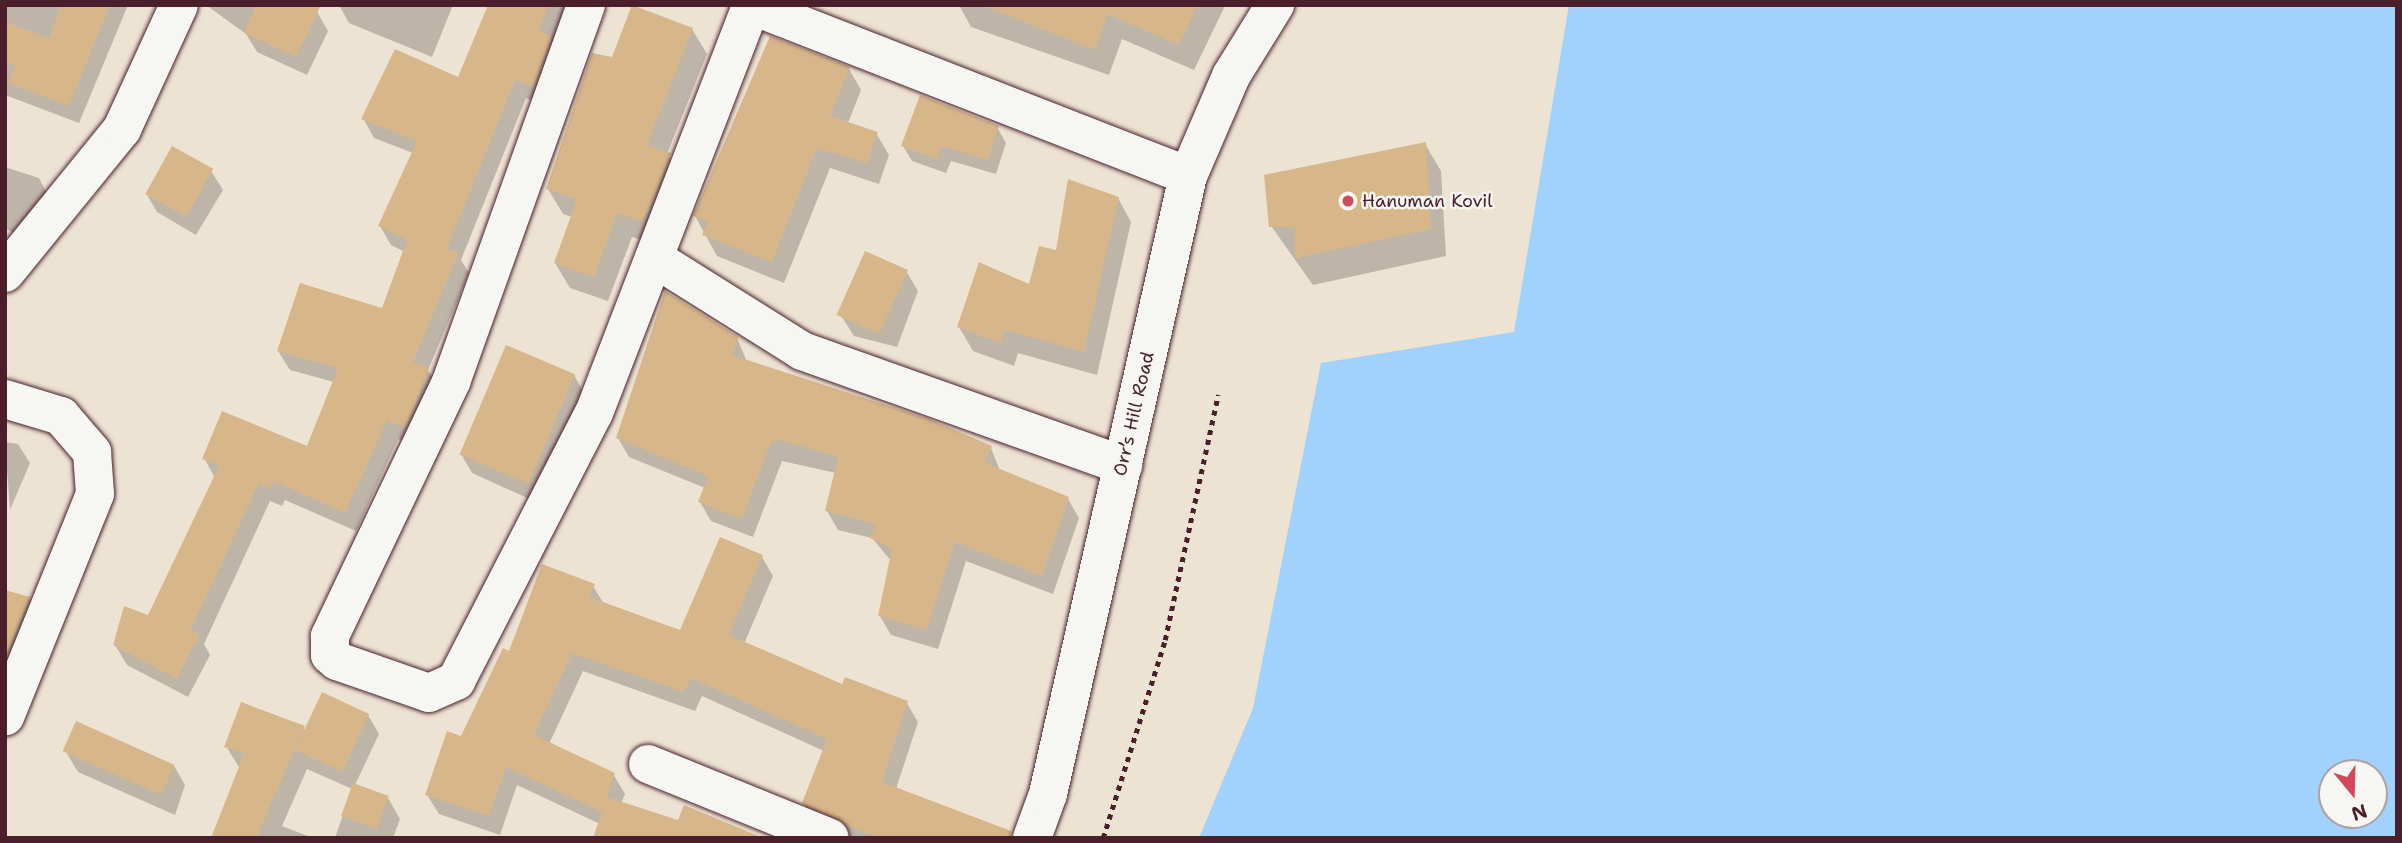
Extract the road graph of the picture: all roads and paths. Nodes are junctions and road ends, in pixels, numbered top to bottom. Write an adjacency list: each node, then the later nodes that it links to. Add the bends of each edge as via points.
1 (179, 5): 7 (street, via 122,129)
2 (586, 5): 6 (street, via 452,380 330,636 330,655 337,661 429,693 456,681 594,413)
3 (1275, 5): 5 (street, Orr’s Hill Road, via 1231,76)
4 (750, 6): 5 (street); 6 (street)
5 (1188, 176): 10 (street, Orr’s Hill Road)
6 (654, 258): 10 (street, via 802,351)
7 (5, 273)
8 (1218, 395): 15 (path, via 1165,640)
9 (5, 399): 11 (street, via 61,416 92,452 95,494)
10 (1123, 465): 14 (street, Orr’s Hill Road, via 1048,794)
11 (5, 717)
12 (648, 764): 13 (street)
13 (830, 838)
14 (1032, 838)
15 (1103, 838)

